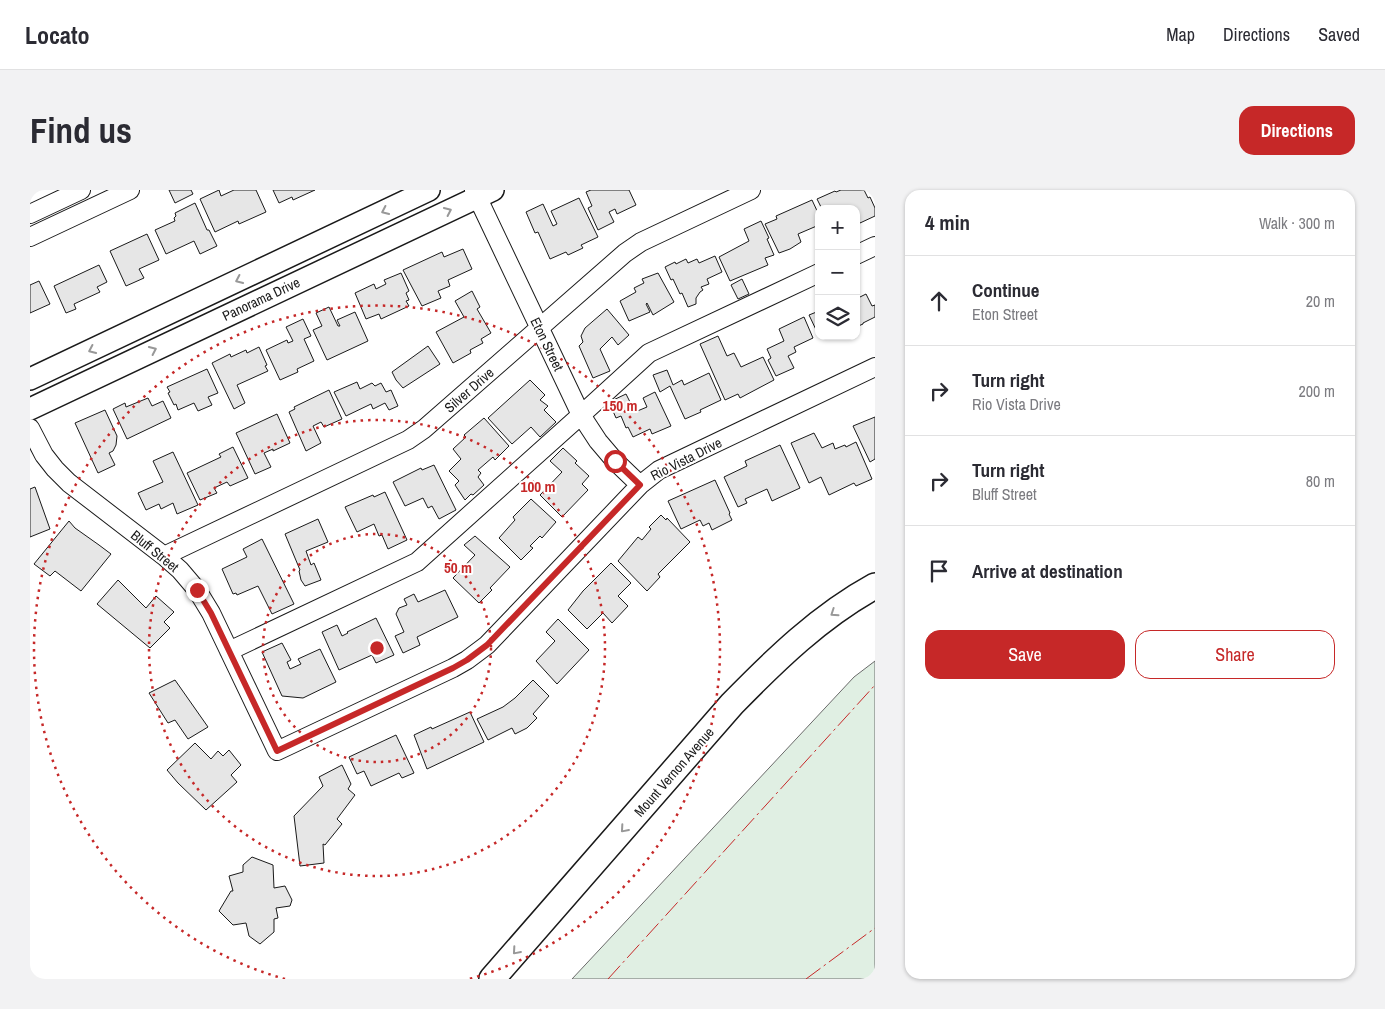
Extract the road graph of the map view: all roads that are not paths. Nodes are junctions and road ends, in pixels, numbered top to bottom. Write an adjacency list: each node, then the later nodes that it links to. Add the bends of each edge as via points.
1 (82, 190): 6 (street)
2 (130, 190): 7 (street)
3 (429, 190): 13 (main road, Panorama Drive, one-way to 13)
4 (750, 190): 11 (street, Silver Drive, via 641,242)
5 (481, 192): 11 (street, Eton Street); 14 (main road, Panorama Drive, one-way to 5)
6 (30, 214)
7 (30, 237)
8 (875, 246): 9 (street)
9 (860, 253)
10 (815, 275): 15 (street, via 649,353)
11 (539, 328): 15 (street, Eton Street); 18 (street, Silver Drive, via 408,440)
12 (875, 367): 17 (street, Rio Vista Drive, via 659,470)
13 (30, 379)
14 (30, 409)
15 (581, 416): 17 (street, Eton Street, via 615,461); 20 (street, via 417,562)
16 (30, 428): 18 (street, Bluff Street, via 55,469)
17 (640, 485): 21 (street, Rio Vista Drive, via 487,645 467,660)
18 (164, 556): 20 (street, Bluff Street, via 197,590)
19 (875, 586): 22 (highway, Mount Vernon Avenue, one-way to 22, via 824,619 763,672)
20 (229, 651): 21 (street, Bluff Street)
21 (277, 751)
22 (492, 979)

